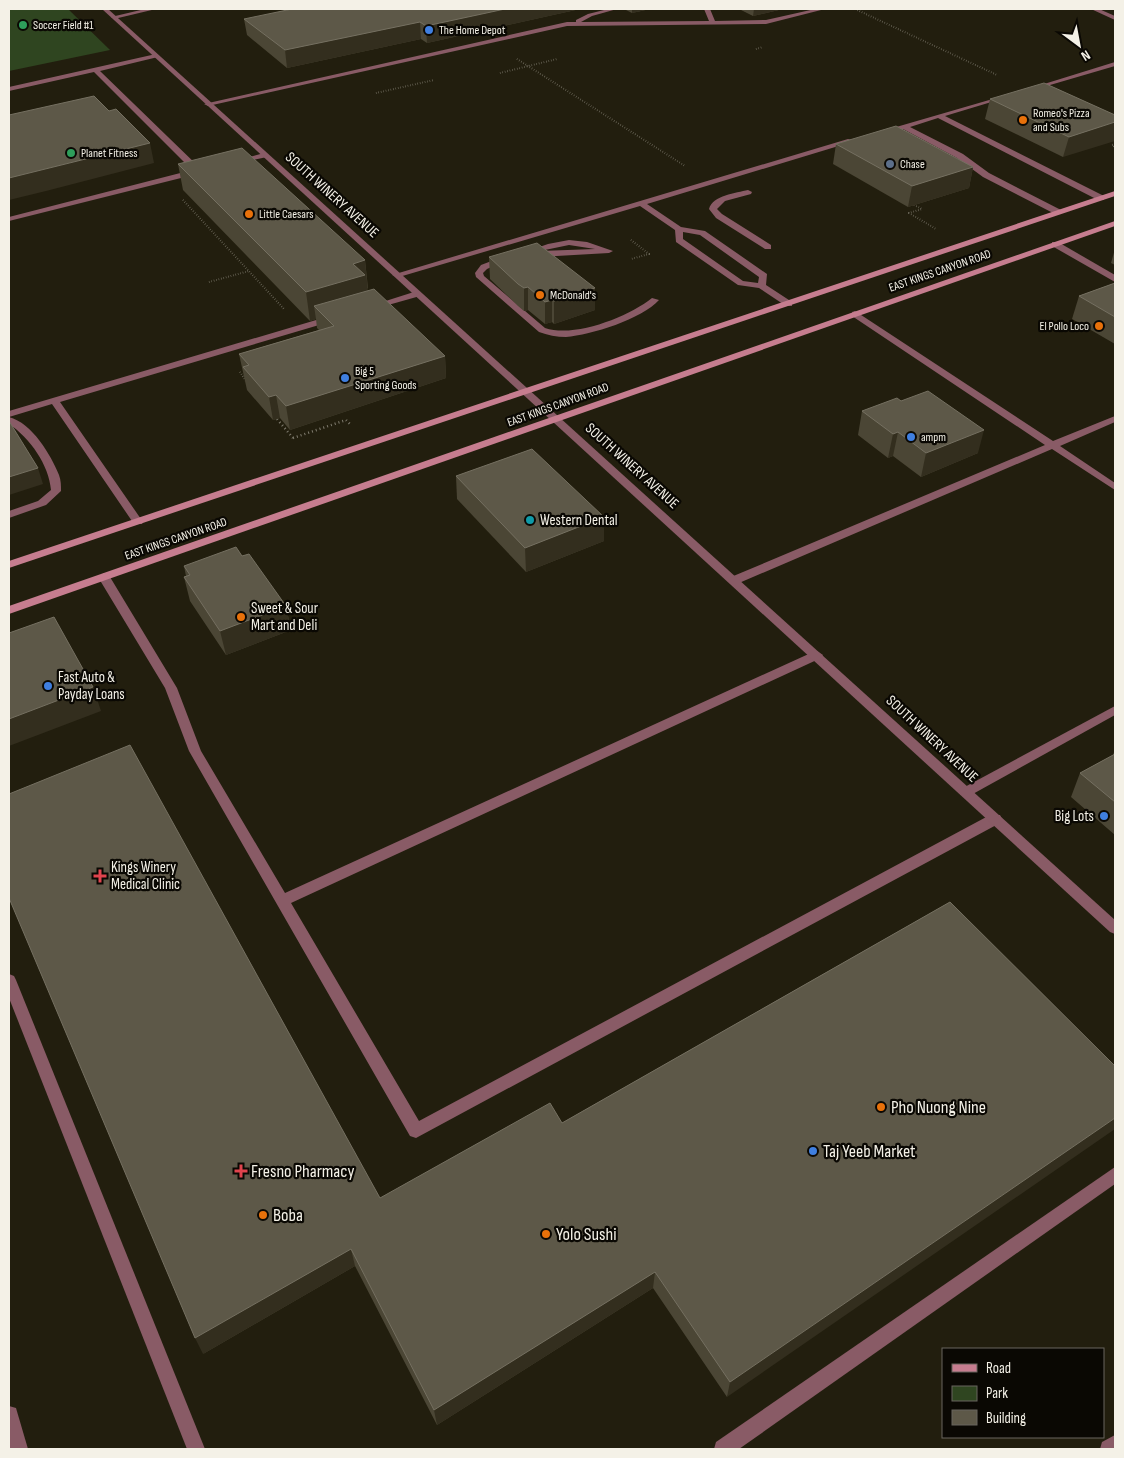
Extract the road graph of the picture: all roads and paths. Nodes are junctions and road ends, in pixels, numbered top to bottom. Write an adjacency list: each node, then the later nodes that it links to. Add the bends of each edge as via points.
1 (105, 9): 8 (street, SOUTH WINERY AVENUE)
2 (153, 9): 8 (street)
3 (614, 9): 10 (street, via 590,15)
4 (707, 9): 11 (street)
5 (822, 9): 11 (street, via 766,22)
6 (855, 9): 21 (path, via 1018,85)
7 (1094, 9): 9 (street)
8 (114, 17): 12 (street, SOUTH WINERY AVENUE)
9 (1115, 18)
10 (577, 23): 11 (street); 22 (street)
11 (713, 23)
12 (156, 56): 15 (street); 22 (street, SOUTH WINERY AVENUE)
13 (557, 59): 17 (path)
14 (1115, 64): 21 (street)
15 (96, 69): 19 (street); 29 (street, via 202,170)
16 (535, 70): 30 (path, via 701,177)
17 (500, 73)
18 (434, 80): 20 (path)
19 (9, 89)
20 (376, 93)
21 (1015, 94): 23 (street)
22 (208, 104): 27 (street, SOUTH WINERY AVENUE)
23 (939, 116): 24 (street); 33 (street)
24 (903, 126): 25 (street); 36 (street, via 960,156 986,175)
25 (879, 133)
26 (860, 139): 30 (street)
27 (264, 155): 28 (street); 47 (street, SOUTH WINERY AVENUE)
28 (232, 163)
29 (164, 179): 37 (street); 46 (path)
30 (703, 185): 34 (street)
31 (748, 192): 43 (street, via 722,199 713,209)
32 (1115, 193): 33 (main road, EAST KINGS CANYON ROAD)
33 (1101, 198): 36 (main road, EAST KINGS CANYON ROAD)
34 (641, 203): 39 (street); 47 (street)
35 (914, 205): 42 (path, via 922,209 909,214)
36 (1058, 212): 42 (main road, EAST KINGS CANYON ROAD)
37 (9, 219)
38 (1115, 223): 41 (main road, EAST KINGS CANYON ROAD)
39 (679, 229): 50 (street, via 680,240 730,276 741,283); 50 (street, via 702,233 764,276)
40 (628, 238): 45 (path, via 649,254)
41 (1055, 244): 48 (street); 56 (main road, EAST KINGS CANYON ROAD)
42 (963, 245): 53 (main road, EAST KINGS CANYON ROAD)
43 (768, 247)
44 (609, 251): 52 (street, via 518,255 484,266 479,273 548,332 580,332 632,315)
45 (625, 261)
46 (249, 271): 49 (path); 55 (path)
47 (396, 275): 51 (street, SOUTH WINERY AVENUE)
48 (1115, 280)
49 (209, 282)
50 (762, 286): 53 (street)
51 (417, 294): 54 (street); 60 (street, SOUTH WINERY AVENUE)
52 (655, 300)
53 (789, 304): 60 (main road, EAST KINGS CANYON ROAD)
54 (365, 309)
55 (285, 310)
56 (855, 314): 66 (main road, EAST KINGS CANYON ROAD); 68 (street)
57 (338, 317): 61 (street)
58 (248, 370): 59 (path, via 239,373)
59 (251, 388)
60 (526, 393): 66 (street, SOUTH WINERY AVENUE); 71 (main road, EAST KINGS CANYON ROAD)
61 (55, 401): 62 (street); 71 (street)
62 (9, 414)
63 (277, 419): 67 (path)
64 (1115, 419): 68 (street)
65 (9, 420): 70 (street, via 30,434 55,477 56,490 42,503)
66 (556, 420): 73 (main road, EAST KINGS CANYON ROAD); 74 (street, SOUTH WINERY AVENUE)
67 (293, 438)
68 (1053, 445): 69 (street); 74 (street)
69 (1115, 487)
70 (9, 515)
71 (138, 522): 72 (main road, EAST KINGS CANYON ROAD)
72 (9, 565)
73 (104, 577): 75 (main road, EAST KINGS CANYON ROAD); 80 (street, via 171,688 195,751)
74 (735, 580): 76 (street, SOUTH WINERY AVENUE)
75 (9, 610)
76 (817, 655): 78 (street, SOUTH WINERY AVENUE); 80 (street)
77 (1115, 710): 78 (street)
78 (966, 792): 79 (street, SOUTH WINERY AVENUE)
79 (995, 820): 80 (street, via 416,1131); 81 (street, SOUTH WINERY AVENUE)
80 (282, 901)
81 (1115, 928)
82 (9, 980): 87 (street)
83 (1115, 1175): 88 (street)
84 (9, 1415): 86 (street)
85 (1115, 1444): 89 (street)
86 (19, 1449)
87 (196, 1449)
88 (723, 1449)
89 (1109, 1449)

